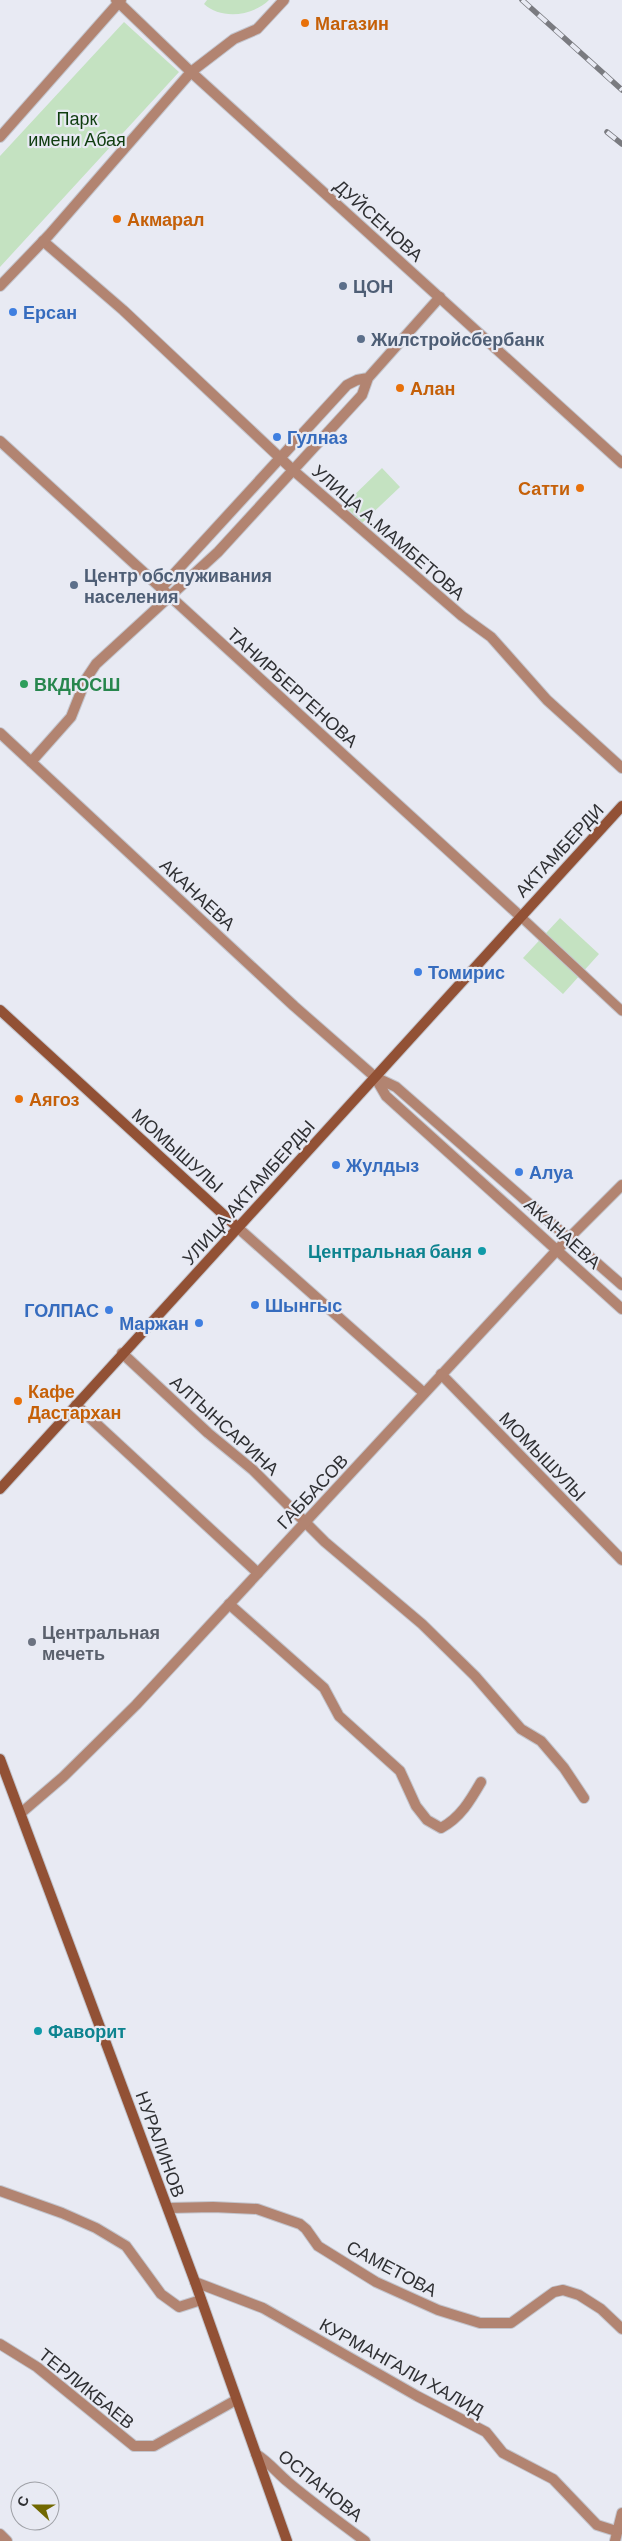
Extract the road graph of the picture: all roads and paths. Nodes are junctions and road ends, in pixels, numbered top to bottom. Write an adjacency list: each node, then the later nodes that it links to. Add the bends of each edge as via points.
1 (284, 0): 3 (street, via 257,29 234,39)
2 (119, 1): 3 (street, ДУЙСЕНОВА); 4 (street)
3 (191, 72): 5 (street); 7 (street, ДУЙСЕНОВА)
4 (0, 137)
5 (43, 241): 6 (street); 10 (street, УЛИЦА А.МАМБЕТОВА, via 123,310)
6 (0, 286)
7 (440, 297): 8 (street); 11 (street, ДУЙСЕНОВА)
8 (368, 378): 10 (street, via 347,385); 12 (street, via 362,395)
9 (0, 441): 13 (street, ТАНИРБЕРГЕНОВА)
10 (281, 458): 12 (street, УЛИЦА А.МАМБЕТОВА); 13 (street)
11 (622, 463)
12 (294, 471): 14 (street, via 218,552); 17 (street, УЛИЦА А.МАМБЕТОВА, via 462,616 491,637 547,700)
13 (161, 588): 14 (street, ТАНИРБЕРГЕНОВА)
14 (170, 596): 16 (street, via 96,664 86,679 71,717); 19 (street, ТАНИРБЕРГЕНОВА)
15 (0, 733): 16 (street, АКАНАЕВА)
16 (32, 762): 22 (street, АКАНАЕВА)
17 (622, 768)
18 (622, 806): 19 (main road, АКТАМБЕРДИ)
19 (520, 916): 21 (street); 22 (main road, УЛИЦА АКТАМБЕРДЫ)
20 (0, 1010): 24 (main road, МОМЫШУЛЫ)
21 (622, 1011)
22 (375, 1077): 24 (main road, УЛИЦА АКТАМБЕРДЫ); 25 (street, АКАНАЕВА, via 396,1087); 26 (street, АКАНАЕВА, via 386,1096)
23 (622, 1185): 25 (street, ГАББАСОВ)
24 (237, 1227): 29 (main road, УЛИЦА АКТАМБЕРДЫ); 31 (street, МОМЫШУЛЫ)
25 (568, 1238): 26 (street, ГАББАСОВ); 27 (street, АКАНАЕВА)
26 (557, 1250): 28 (street, АКАНАЕВА); 30 (street, ГАББАСОВ)
27 (622, 1285)
28 (622, 1309)
29 (122, 1353): 32 (main road, УЛИЦА АКТАМБЕРДЫ); 34 (street, АЛТЫНСАРИНА)
30 (441, 1374): 31 (street, ГАББАСОВ); 35 (street, МОМЫШУЛЫ)
31 (424, 1393): 34 (street, ГАББАСОВ)
32 (76, 1405): 33 (main road, УЛИЦА АКТАМБЕРДЫ); 36 (street)
33 (0, 1489)
34 (306, 1523): 36 (street, ГАББАСОВ); 40 (street, АЛТЫНСАРИНА, via 324,1542 422,1624 475,1676 521,1730 541,1741)
35 (622, 1560)
36 (258, 1573): 37 (street, ГАББАСОВ)
37 (230, 1604): 39 (street, via 324,1688 339,1716 400,1771 416,1806 427,1820 440,1828 453,1822); 41 (street, ГАББАСОВ, via 104,1737)
38 (0, 1760): 41 (main road, НУРАЛИНОВ)
39 (481, 1782)
40 (584, 1798)
41 (20, 1813): 43 (main road, НУРАЛИНОВ)
42 (0, 2191): 45 (street, via 62,2213 126,2246 161,2294 179,2307)
43 (168, 2208): 44 (main road, НУРАЛИНОВ); 46 (street, САМЕТОВА, via 257,2209 300,2224 318,2246 376,2282 430,2307 480,2323 511,2324 554,2292 563,2290 579,2295 601,2309)
44 (195, 2282): 45 (main road, НУРАЛИНОВ); 52 (street, КУРМАНГАЛИ ХАЛИД, via 263,2308 486,2432 503,2453 553,2479 597,2525)
45 (201, 2300): 48 (main road, НУРАЛИНОВ)
46 (622, 2329)
47 (0, 2344): 48 (street, ТЕРЛИКБАЕВ, via 37,2367 134,2446 154,2446)
48 (236, 2400): 49 (main road, НУРАЛИНОВ)
49 (256, 2454): 54 (main road, НУРАЛИНОВ); 55 (street, ОСПАНОВА)
50 (622, 2513): 52 (street)
51 (0, 2534): 53 (street)
52 (616, 2536)
53 (8, 2541)
54 (287, 2541)
55 (365, 2541)

